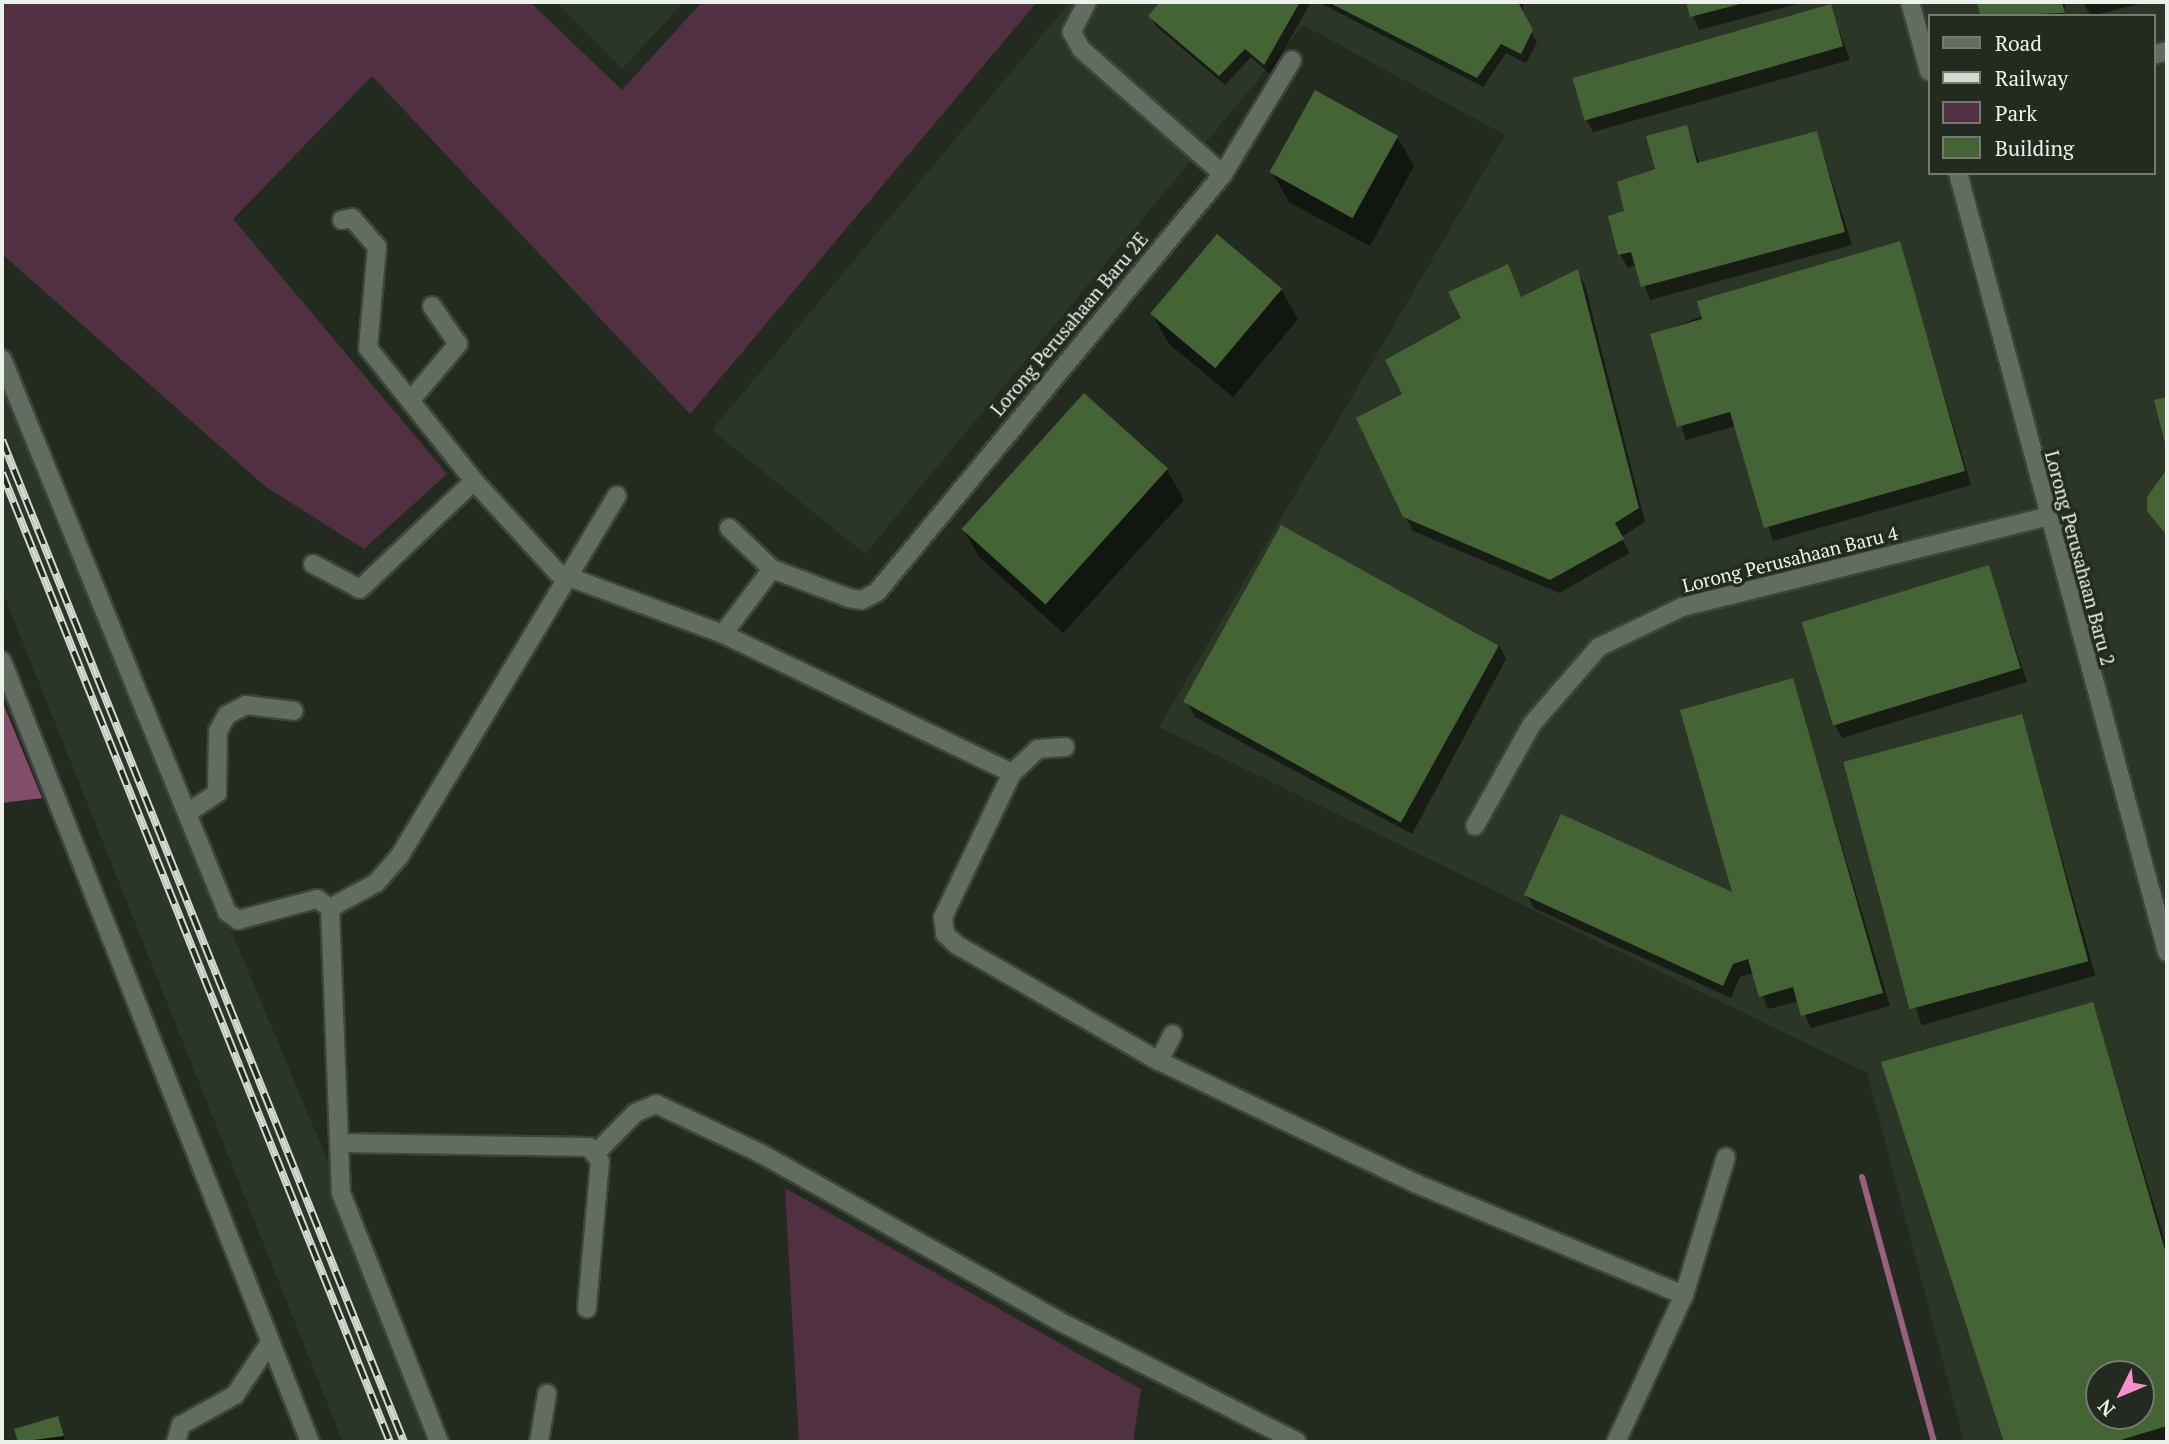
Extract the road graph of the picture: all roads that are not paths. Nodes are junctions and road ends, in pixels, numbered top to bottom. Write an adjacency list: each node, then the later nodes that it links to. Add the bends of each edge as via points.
1 (1087, 2): 5 (street, via 1072,32 1081,49)
2 (1910, 2): 4 (street)
3 (1292, 60): 5 (street, Lorong Perusahaan Baru 2E)
4 (1927, 64)
5 (1223, 174): 16 (street, Lorong Perusahaan Baru 2E, via 877,592 862,600)
6 (1959, 175): 13 (street, Lorong Perusahaan Baru 2)
7 (342, 220): 10 (street, via 352,218 377,247 368,348)
8 (432, 306): 10 (street, via 458,344)
9 (2, 359): 23 (street)
10 (410, 401): 11 (street)
11 (474, 481): 15 (street, via 360,589); 17 (street)
12 (617, 496): 17 (street)
13 (2046, 517): 24 (street, Lorong Perusahaan Baru 4, via 1682,607 1600,647 1532,724); 26 (street, Lorong Perusahaan Baru 2)
14 (729, 528): 16 (street)
15 (313, 564)
16 (772, 569): 18 (street)
17 (566, 578): 18 (street); 25 (street, via 399,857 376,883)
18 (723, 634): 22 (street)
19 (2, 661): 34 (street)
20 (294, 711): 23 (street, via 246,705 227,715 218,731 217,793)
21 (1065, 747): 22 (street, via 1038,749)
22 (1012, 773): 28 (street, via 943,917 945,934)
23 (189, 812): 25 (street, via 232,917 317,899)
24 (1475, 826)
25 (330, 908): 29 (street)
26 (2167, 952)
27 (1173, 1034): 28 (street)
28 (1158, 1061): 32 (street, via 1417,1184)
29 (342, 1143): 30 (street, via 577,1145); 38 (street, via 341,1193 348,1218)
30 (596, 1153): 33 (street, via 600,1161); 40 (street, via 635,1113 656,1104 760,1153 1057,1320)
31 (1727, 1157): 32 (street)
32 (1684, 1295): 41 (street)
33 (587, 1308)
34 (268, 1344): 36 (street, via 235,1395 181,1426); 37 (street)
35 (547, 1394): 39 (street)
36 (176, 1442)
37 (310, 1442)
38 (439, 1442)
39 (539, 1442)
40 (1297, 1442)
41 (1616, 1442)

